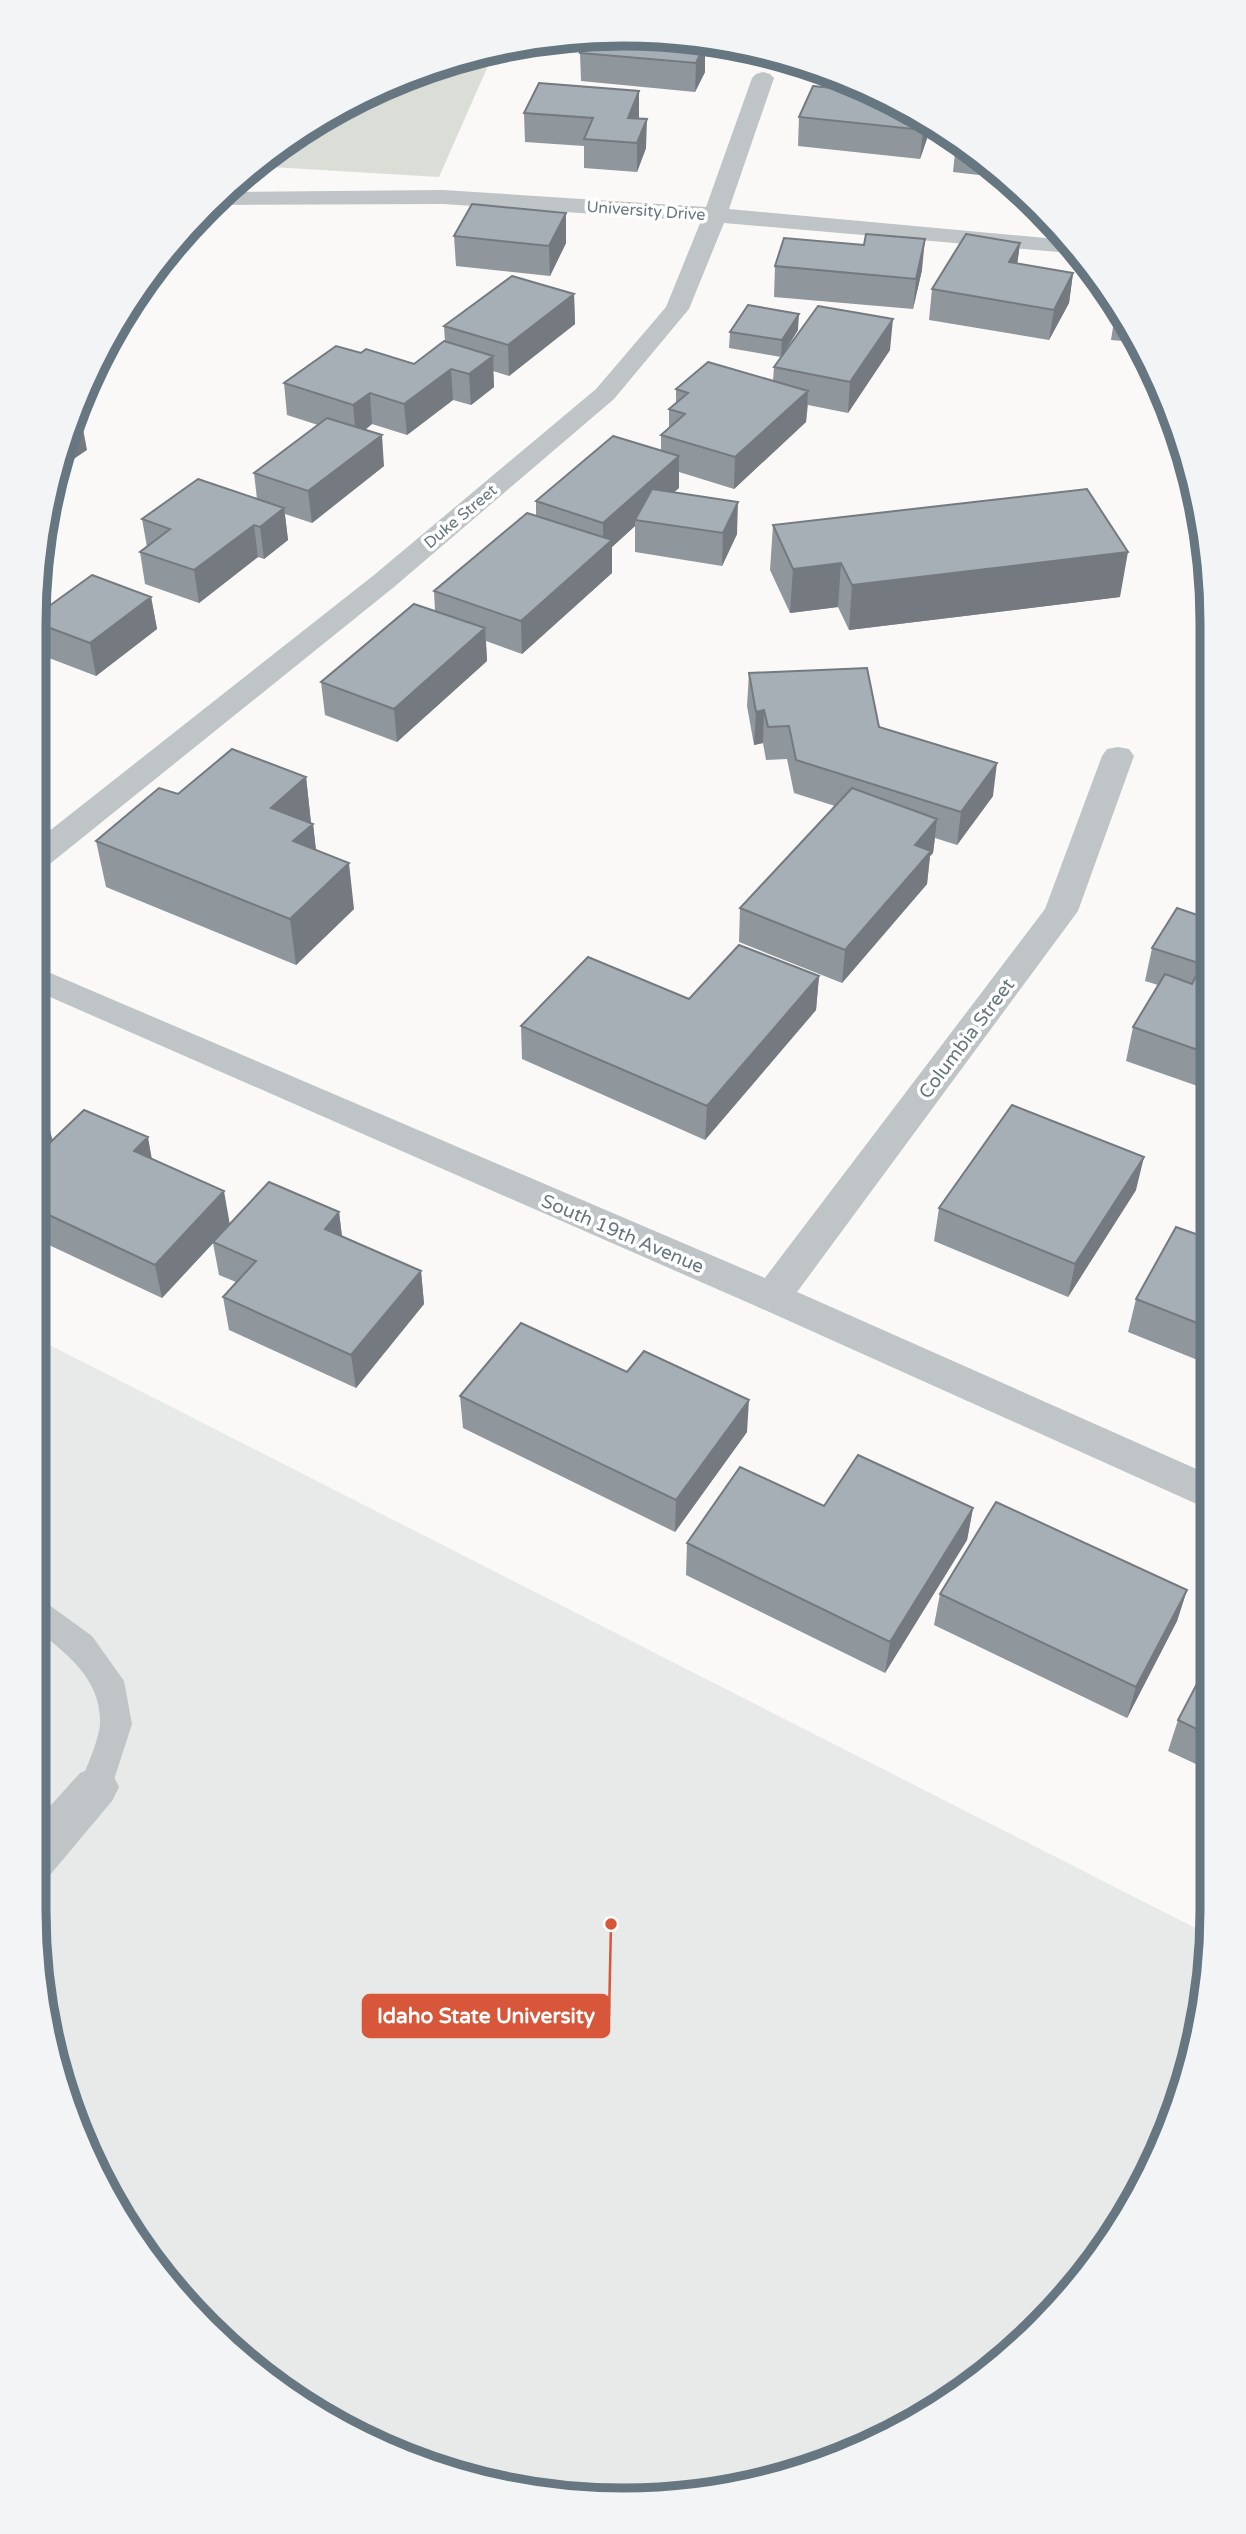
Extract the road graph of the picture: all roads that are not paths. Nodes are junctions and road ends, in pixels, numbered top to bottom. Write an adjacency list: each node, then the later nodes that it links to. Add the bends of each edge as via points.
1 (763, 78): 3 (street, Duke Street)
2 (232, 199): 3 (street, University Drive, via 443,197)
3 (715, 215): 4 (street, University Drive); 6 (street, Duke Street, via 677,309 605,394 384,581)
4 (1061, 247)
5 (1118, 756): 8 (street, Columbia Street, via 1061,911)
6 (46, 850)
7 (46, 982): 8 (street, South 19th Avenue)
8 (772, 1297): 9 (street, South 19th Avenue)
9 (1200, 1489)
10 (46, 1620): 11 (lane, via 81,1646 108,1681 116,1724)
11 (96, 1787): 12 (street)
12 (46, 1845)

